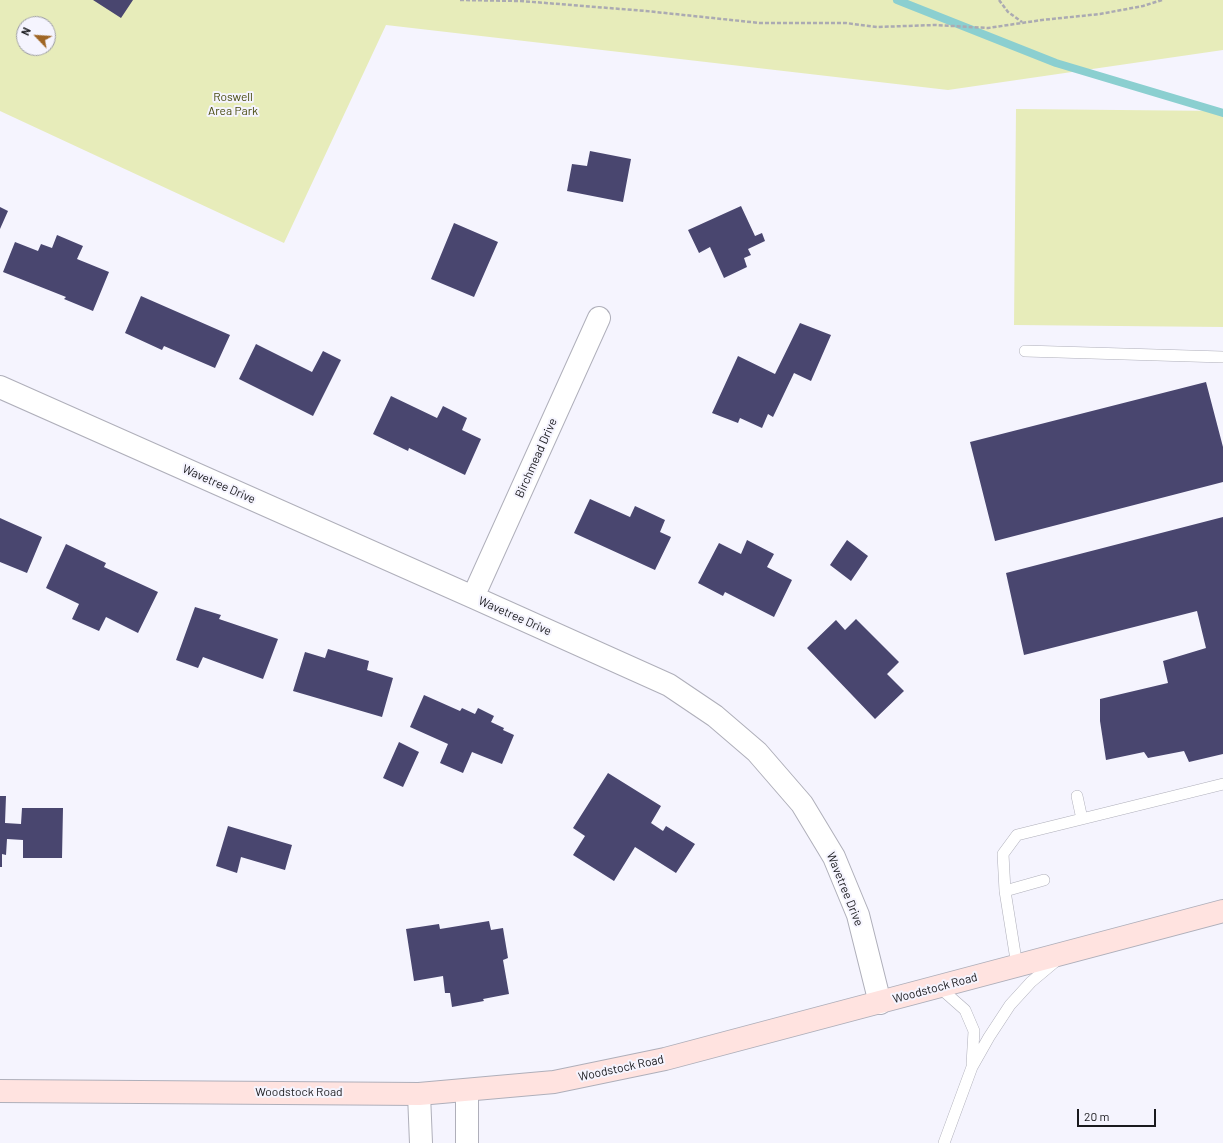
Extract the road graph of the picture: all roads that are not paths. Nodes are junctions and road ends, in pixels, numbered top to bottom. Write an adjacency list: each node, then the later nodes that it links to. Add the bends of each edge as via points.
1 (599, 318): 5 (street, Birchmead Drive)
2 (1025, 351): 3 (lane)
3 (1223, 357)
4 (0, 387): 5 (street, Wavetree Drive)
5 (473, 597): 15 (street, Wavetree Drive, via 669,686 715,716 757,752 802,804 834,857 858,915)
6 (1223, 784): 8 (lane)
7 (1076, 796): 8 (lane)
8 (1082, 819): 10 (lane, via 1017,835 1003,854)
9 (1044, 880): 10 (lane)
10 (1005, 891): 13 (lane)
11 (1223, 911): 12 (street, Woodstock Road)
12 (1064, 954): 13 (street, Woodstock Road); 16 (lane, via 1031,982 1010,1005)
13 (1017, 966): 14 (street, Woodstock Road)
14 (939, 987): 15 (street, Woodstock Road); 16 (lane, via 965,1010 974,1032)
15 (880, 1003): 17 (street, Woodstock Road, via 657,1061 554,1082)
16 (972, 1067): 22 (lane)
17 (467, 1090): 19 (street, Woodstock Road); 21 (street)
18 (0, 1091): 19 (street, Woodstock Road)
19 (419, 1094): 20 (street)
20 (421, 1143)
21 (467, 1143)
22 (944, 1143)

